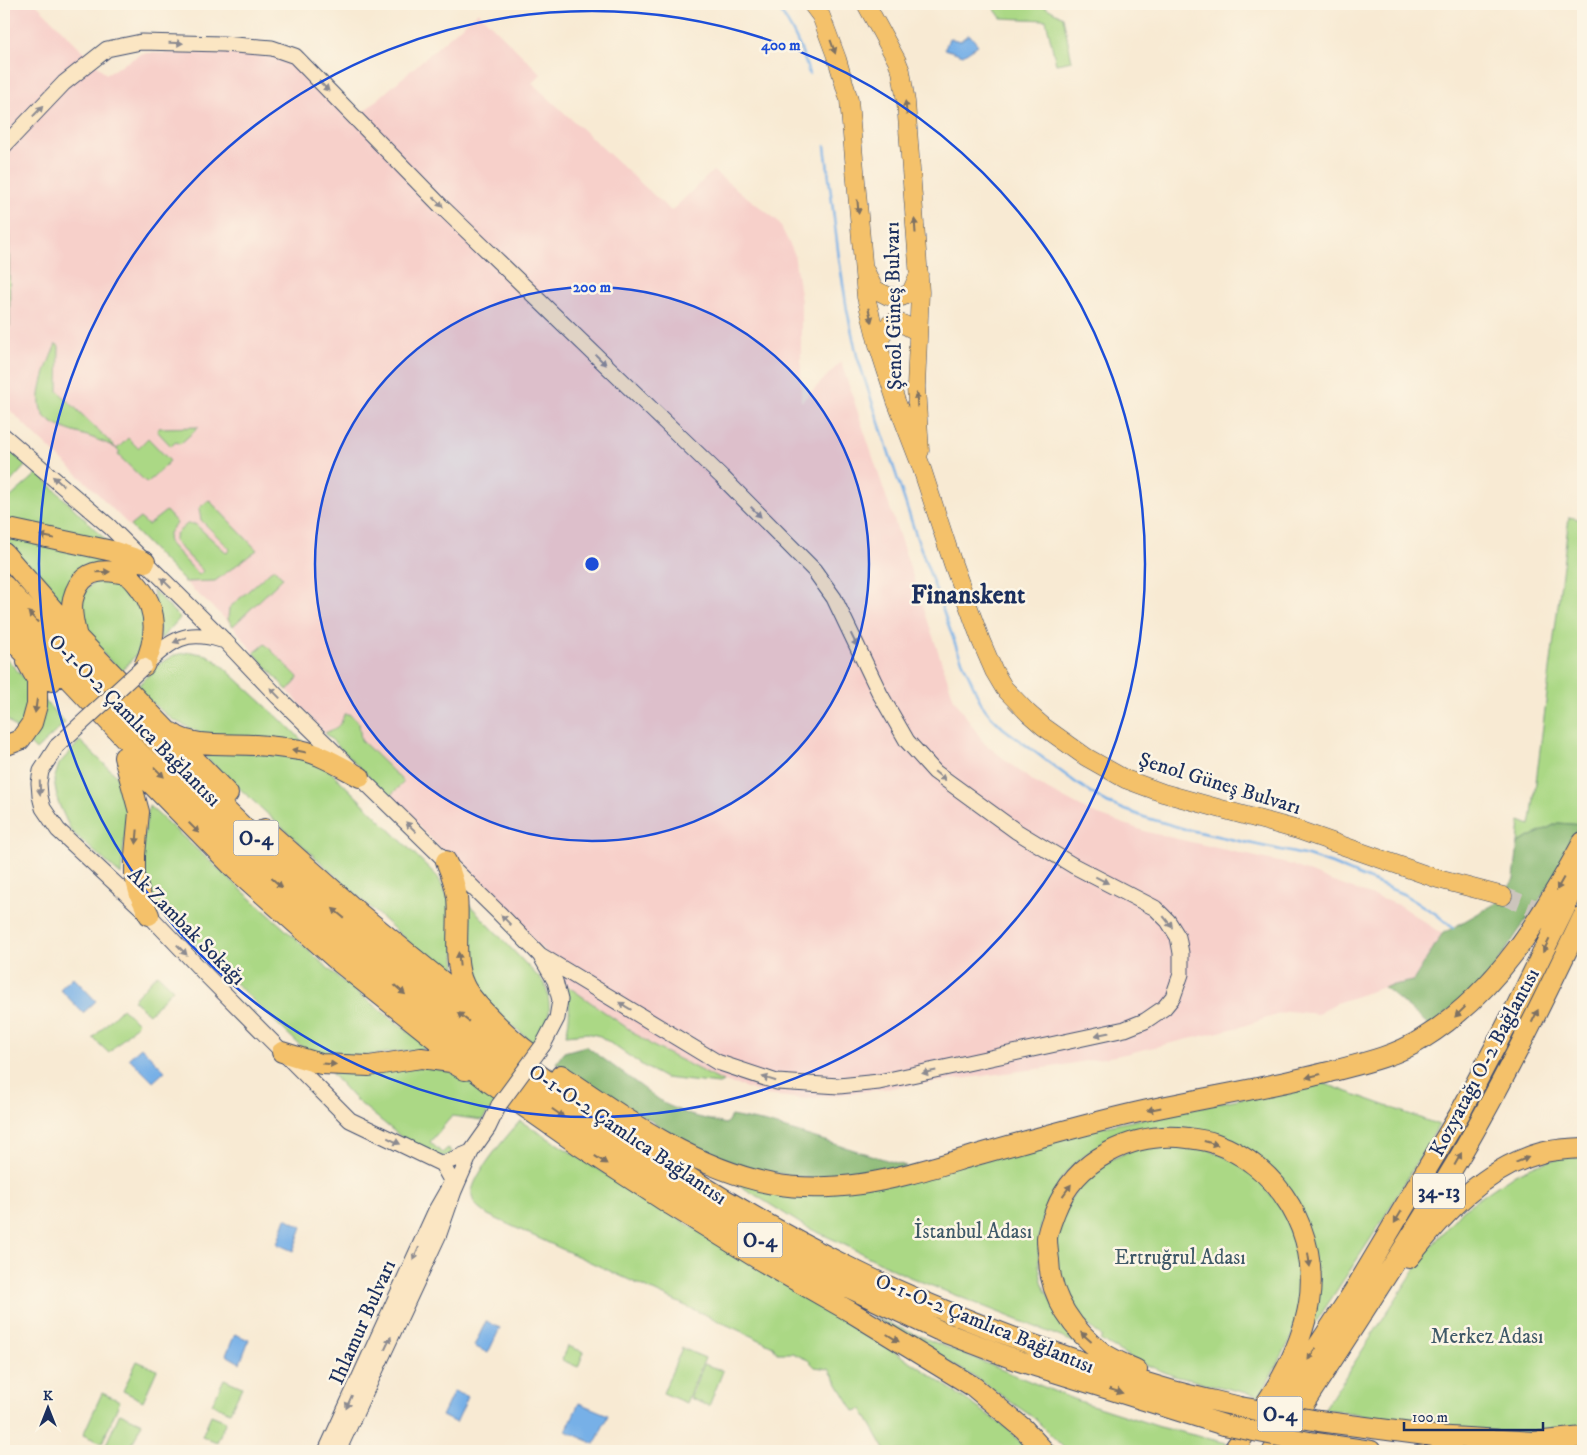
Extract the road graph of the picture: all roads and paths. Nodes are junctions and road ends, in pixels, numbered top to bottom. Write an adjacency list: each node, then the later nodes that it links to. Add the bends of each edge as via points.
1 (812, 4): 4 (main road, Şenol Güneş Bulvarı, one-way to 4, via 821,16 849,100)
2 (866, 4): 5 (main road, Şenol Güneş Bulvarı, one-way to 2, via 901,72)
3 (4, 146): 31 (main road, one-way to 31, via 64,84 107,49 141,42 223,44 272,48 295,56 441,206 814,570 834,598 880,694 907,741 935,772 1016,831 1074,866 1155,908 1178,937 1181,974 1173,997 1164,1008 1125,1029 879,1082 839,1086 777,1082 717,1062)
4 (863, 267): 5 (main road, via 874,289 888,296 902,297 911,292); 7 (main road, Şenol Güneş Bulvarı, one-way to 7, via 866,297)
5 (919, 274): 6 (main road, Şenol Güneş Bulvarı)
6 (918, 332): 7 (main road, via 898,321 891,322); 11 (main road, Şenol Güneş Bulvarı, one-way to 6, via 916,387)
7 (878, 345): 11 (main road, Şenol Güneş Bulvarı)
8 (4, 425): 10 (main road)
9 (4, 436): 10 (main road)
10 (39, 465): 14 (main road, one-way to 10, via 110,527)
11 (920, 466): 28 (main road, Şenol Güneş Bulvarı, via 994,671 1004,688 1028,713 1086,757 1125,779 1163,793 1330,841 1382,850)
12 (4, 528): 14 (highway, one-way to 12, via 112,551)
13 (4, 554): 17 (highway)
14 (144, 562): 19 (main road, one-way to 14)
15 (4, 585): 33 (highway, O-1-O-2 Çamlıca Bağlantısı / O-4, one-way to 15, via 438,997 311,890 206,791 49,635)
16 (4, 611): 33 (highway, O-1-O-2 Çamlıca Bağlantısı / O-4, one-way to 33, via 134,748 246,856 422,1010)
17 (77, 637): 20 (highway, one-way to 20, via 72,601 78,585 90,573 126,574 147,597 152,610 154,637); 21 (highway)
18 (10, 638): 22 (highway, one-way to 22, via 37,680 37,705 32,723 20,740); 23 (highway)
19 (225, 641): 20 (main road, Ak Zambak Sokağı, one-way to 20, via 204,635 187,636 165,646); 24 (main road, one-way to 19)
20 (144, 666): 29 (main road, Ak Zambak Sokağı, one-way to 29, bridge, via 57,746 41,770 39,783 43,808 58,830)
21 (163, 725): 24 (highway, one-way to 21, via 301,750 194,741 176,736); 33 (highway, via 244,810 360,914)
22 (4, 746)
23 (123, 756): 29 (highway, one-way to 29, via 139,812 135,877); 34 (highway, one-way to 34, via 236,870 339,962)
24 (360, 776): 26 (main road, one-way to 24)
25 (1583, 842): 33 (highway, one-way to 33, via 1554,896 1498,975 1455,1017 1420,1041 1374,1061 1138,1113 901,1177 824,1188 775,1184 730,1174 666,1142)
26 (446, 861): 31 (main road, one-way to 26); 33 (highway, one-way to 26, via 477,1005 464,985 458,951 457,897)
27 (1583, 871): 52 (highway, Kozyatağı O-2 Bağlantısı / 34-13, one-way to 52, via 1459,1115 1354,1291)
28 (1506, 891)
29 (149, 914): 32 (main road, Ak Zambak Sokağı, one-way to 32)
30 (1583, 917): 41 (highway, Kozyatağı O-2 Bağlantısı / 34-13, one-way to 30, via 1448,1177 1524,1039)
31 (540, 955): 33 (main road, Ihlamur Bulvarı, via 555,981 560,1000 557,1018)
32 (282, 1052): 34 (highway, one-way to 34, via 321,1064 369,1066 421,1058 451,1062); 37 (main road, Ak Zambak Sokağı, one-way to 37, via 350,1120)
33 (534, 1060): 36 (main road, Ihlamur Bulvarı, bridge); 39 (highway, O-1-O-2 Çamlıca Bağlantısı / O-4, one-way to 39, via 554,1110 639,1168 837,1282 938,1330); 42 (highway, O-1-O-2 Çamlıca Bağlantısı / O-4, via 813,1242 926,1303 1086,1364 1169,1390)
34 (489, 1082): 38 (highway, one-way to 38)
35 (1583, 1148): 41 (highway, one-way to 35, via 1411,1257 1439,1222 1472,1190 1527,1158 1557,1150)
36 (471, 1152): 37 (main road); 48 (main road, Ihlamur Bulvarı, one-way to 36, via 439,1234)
37 (442, 1164): 47 (main road, Ihlamur Bulvarı, one-way to 47, via 452,1182 436,1210)
38 (671, 1205): 39 (highway, via 872,1311 957,1343); 40 (highway, one-way to 40)
39 (1019, 1361): 46 (highway, O-1-O-2 Çamlıca Bağlantısı / O-4, one-way to 46, bridge, via 1224,1426)
40 (974, 1387): 49 (highway, via 1024,1429); 50 (highway, via 1022,1418)
41 (1315, 1387): 44 (highway, Kozyatağı O-2 Bağlantısı / 34-13)
42 (1240, 1406): 43 (highway, O-1-O-2 Çamlıca Bağlantısı / O-4, bridge); 51 (highway, one-way to 51, via 1137,1370 1104,1353 1079,1331 1059,1301 1049,1273 1047,1237 1065,1191 1100,1156 1132,1142 1153,1138 1175,1136 1213,1142 1260,1168 1286,1196 1296,1213 1310,1263 1309,1304 1284,1373 1270,1399)
43 (1319, 1422): 45 (highway, via 1434,1436 1525,1442); 56 (highway, O-1-O-2 Çamlıca Bağlantısı / O-4, via 1431,1442)
44 (1290, 1425): 53 (highway, Kozyatağı O-2 Bağlantısı / 34-13); 54 (highway)
45 (1583, 1437)
46 (1306, 1447): 55 (highway, O-4)
47 (326, 1451)
48 (338, 1451)
49 (1044, 1451)
50 (1057, 1451)
51 (1233, 1451)
52 (1247, 1451)
53 (1273, 1451)
54 (1279, 1451)
55 (1371, 1451)
56 (1546, 1451)

